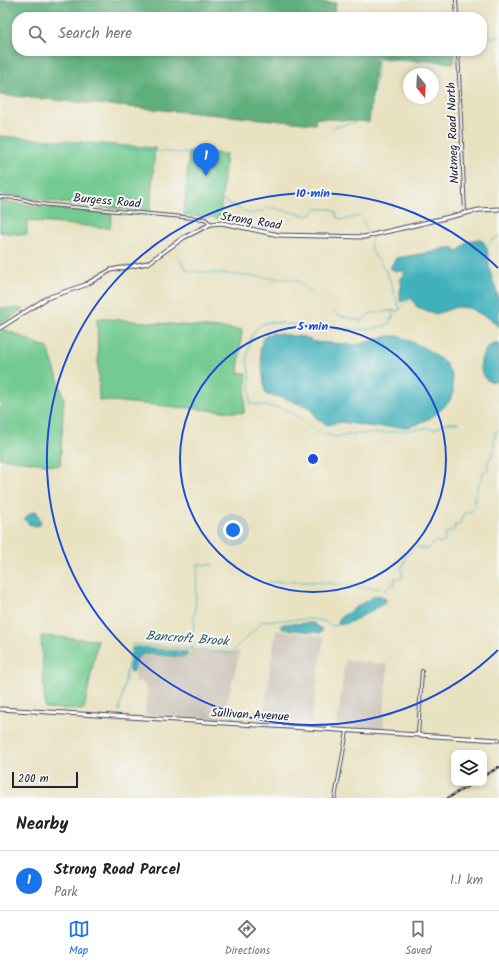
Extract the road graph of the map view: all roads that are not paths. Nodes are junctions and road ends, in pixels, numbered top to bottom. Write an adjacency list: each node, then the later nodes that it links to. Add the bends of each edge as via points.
1 (456, 0): 2 (street)
2 (457, 12)
3 (458, 56): 6 (street, Nutmeg Road North)
4 (0, 197): 7 (street, Burgess Road, via 18,198 40,204 205,219)
5 (499, 209): 6 (street, Strong Road)
6 (465, 214): 7 (street, Strong Road, via 364,237 279,235)
7 (211, 224): 8 (street, Strong Road, via 183,238 148,263 111,270 85,285 47,298)
8 (0, 328)
9 (422, 671): 12 (street)
10 (0, 709): 11 (street, Sullivan Avenue)
11 (347, 731): 12 (street, Sullivan Avenue); 14 (street)
12 (418, 735): 13 (street, Sullivan Avenue)
13 (499, 740)
14 (335, 798)

